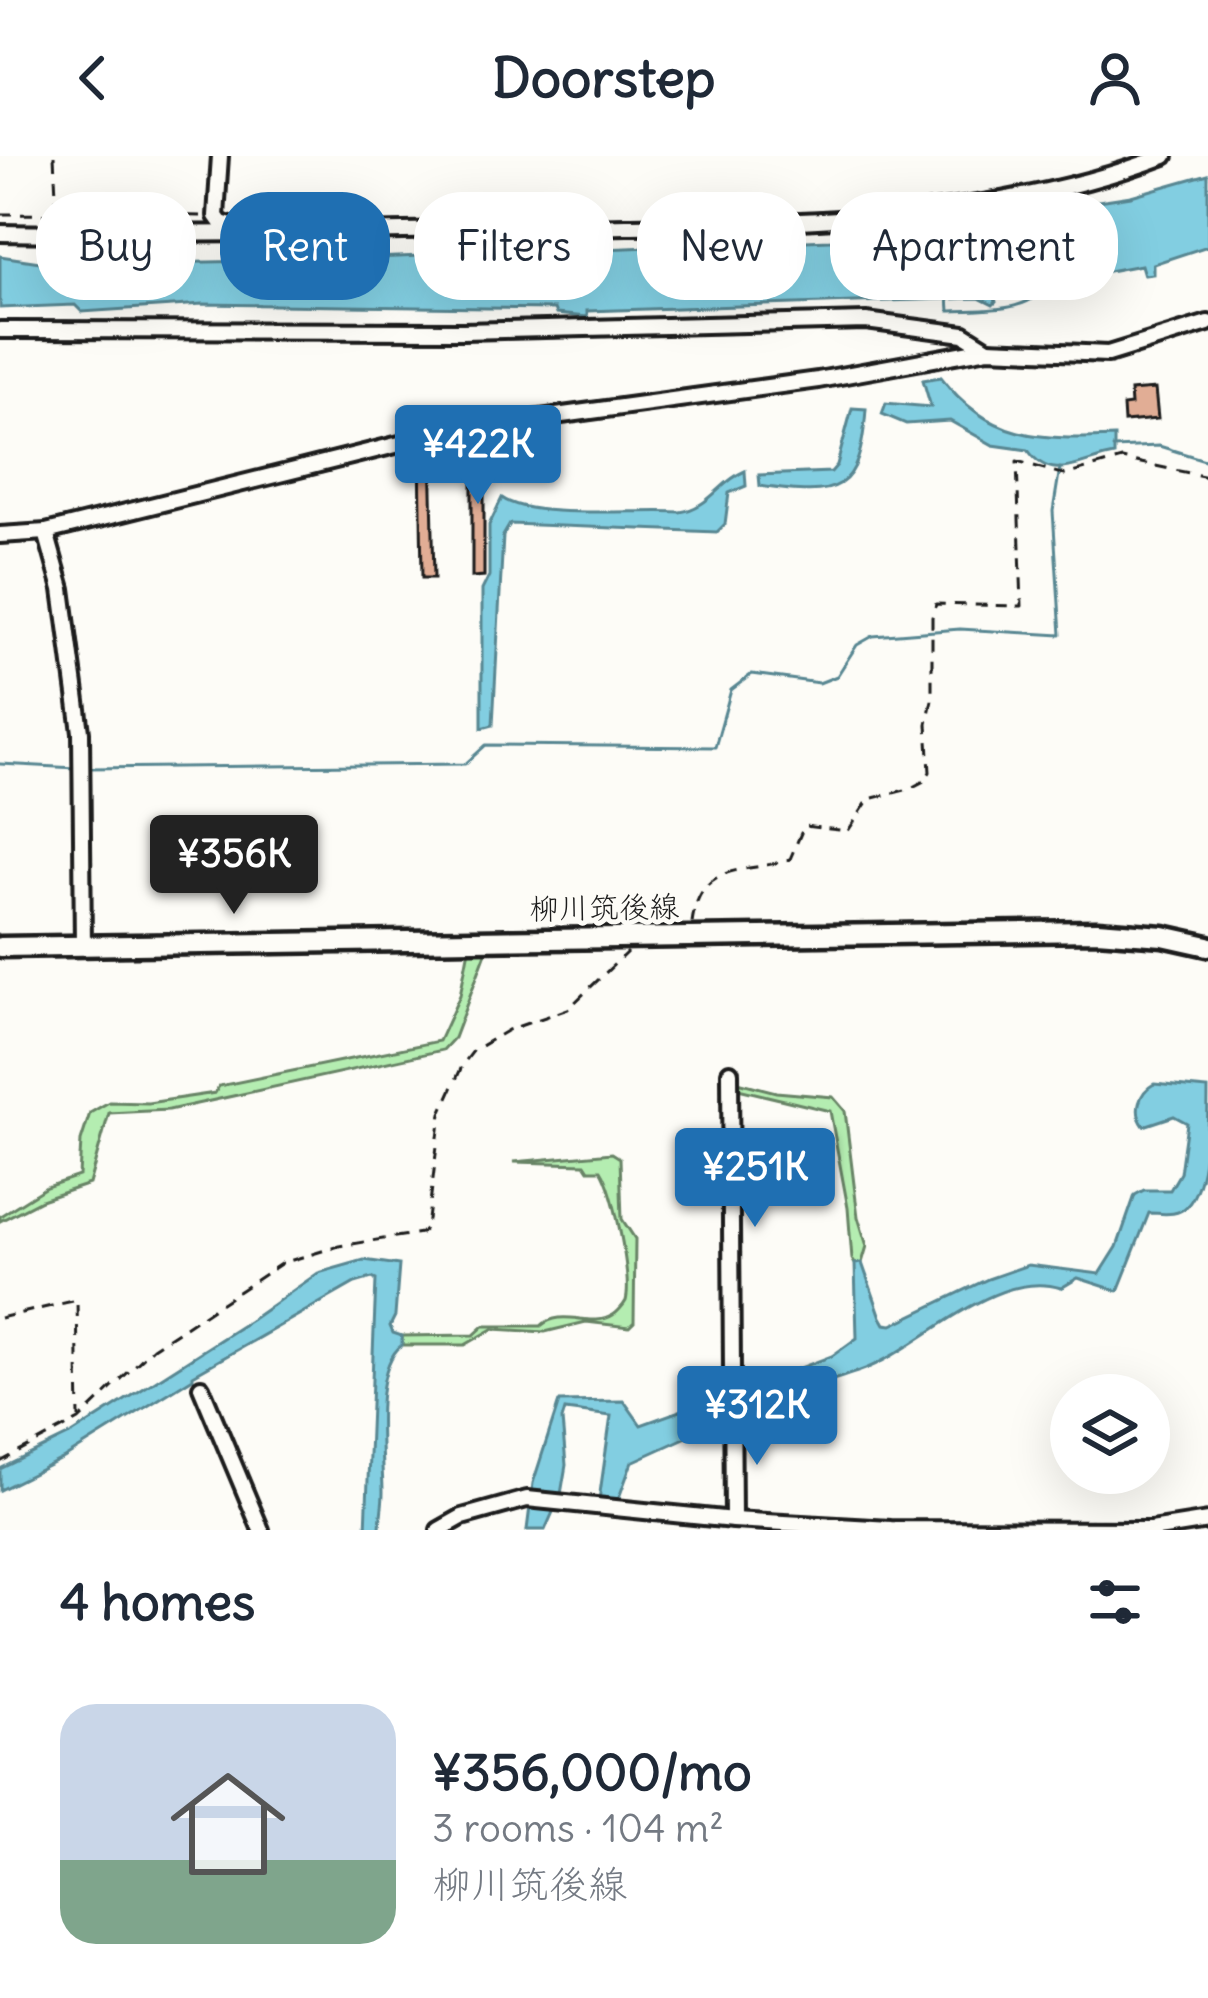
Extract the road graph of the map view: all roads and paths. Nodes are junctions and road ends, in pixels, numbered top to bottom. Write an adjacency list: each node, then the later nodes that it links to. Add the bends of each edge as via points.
1 (54, 156): 4 (path)
2 (220, 156): 8 (street)
3 (1165, 156): 11 (street, via 964,207)
4 (56, 192)
5 (0, 214): 6 (path)
6 (36, 215)
7 (196, 216): 8 (path)
8 (215, 216): 9 (street)
9 (220, 222)
10 (0, 233): 12 (street)
11 (390, 234)
12 (220, 236)
13 (1208, 318): 15 (street, via 1108,354)
14 (0, 330): 15 (street, via 866,321 964,334)
15 (988, 349): 17 (street, via 460,429)
16 (1208, 477): 19 (path, via 1122,459 1065,475 1017,460 1022,606 936,604 924,782 869,799 848,831 804,826 790,859 720,874 694,903)
17 (46, 532): 18 (street); 21 (street, via 81,732)
18 (0, 535)
19 (689, 937): 20 (main road, 柳川筑後線); 22 (main road, 柳川筑後線, via 1087,931)
20 (640, 938): 21 (main road, 柳川筑後線); 27 (path, via 568,1009 508,1030 463,1064 441,1113 427,1228 282,1263 153,1348)
21 (82, 946): 23 (main road, 柳川筑後線)
22 (1208, 946)
23 (0, 947)
24 (730, 1072): 29 (street)
25 (0, 1318): 27 (path, via 77,1300)
26 (200, 1388): 31 (street)
27 (79, 1420): 28 (path)
28 (0, 1462)
29 (733, 1520): 32 (street, via 527,1499); 33 (street)
30 (1208, 1521): 33 (street)
31 (260, 1530)
32 (440, 1530)
33 (1046, 1530)

